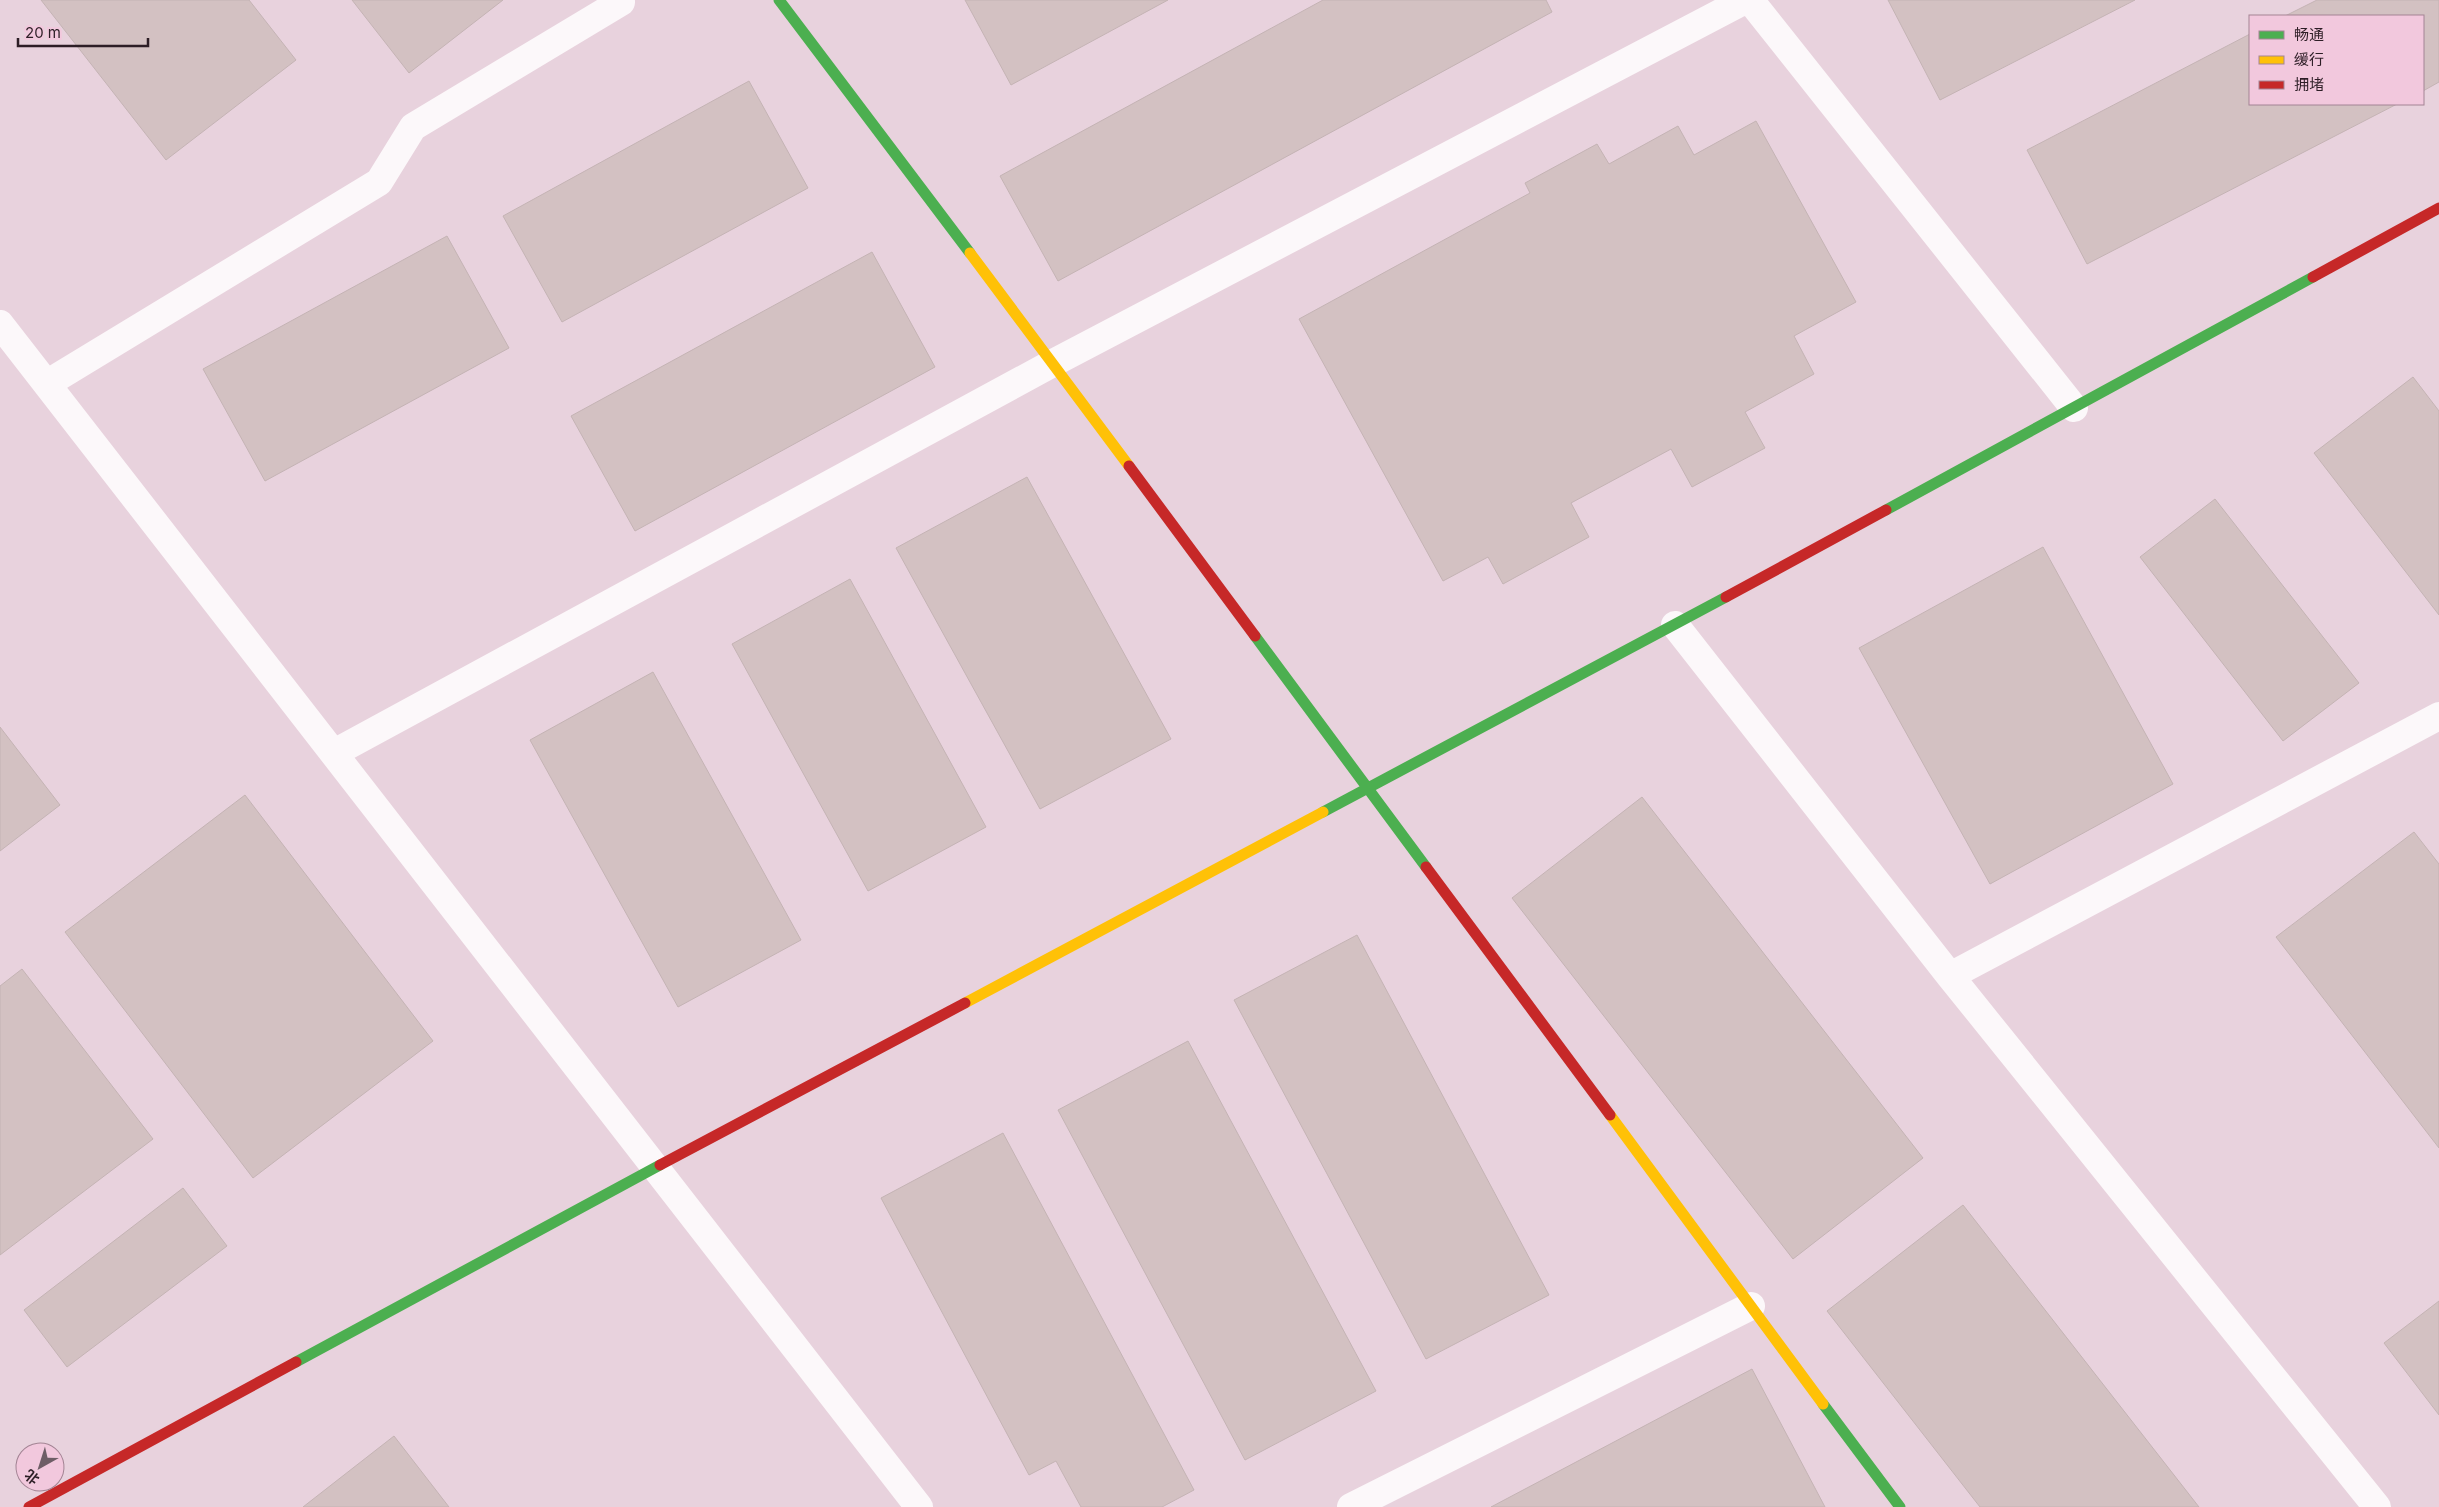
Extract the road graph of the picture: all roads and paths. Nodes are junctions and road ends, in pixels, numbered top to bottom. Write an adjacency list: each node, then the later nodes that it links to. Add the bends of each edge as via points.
1 (619, 0): 8 (street, via 621,2 413,127 379,182)
2 (779, 0): 7 (street)
3 (1745, 0): 7 (street)
4 (1750, 0): 9 (street)
5 (2439, 208): 9 (street)
6 (0, 324): 8 (street)
7 (1052, 363): 12 (street); 13 (street)
8 (48, 383): 12 (street)
9 (2074, 408): 10 (street)
10 (1675, 625): 13 (street); 14 (street)
11 (2439, 716): 14 (street)
12 (334, 753): 15 (street)
13 (1367, 789): 15 (street); 16 (street)
14 (1950, 976): 21 (street)
15 (655, 1168): 17 (street); 18 (street)
16 (1751, 1306): 19 (street); 20 (street)
17 (29, 1507)
18 (919, 1507)
19 (1351, 1507)
20 (1900, 1507)
21 (2377, 1507)

